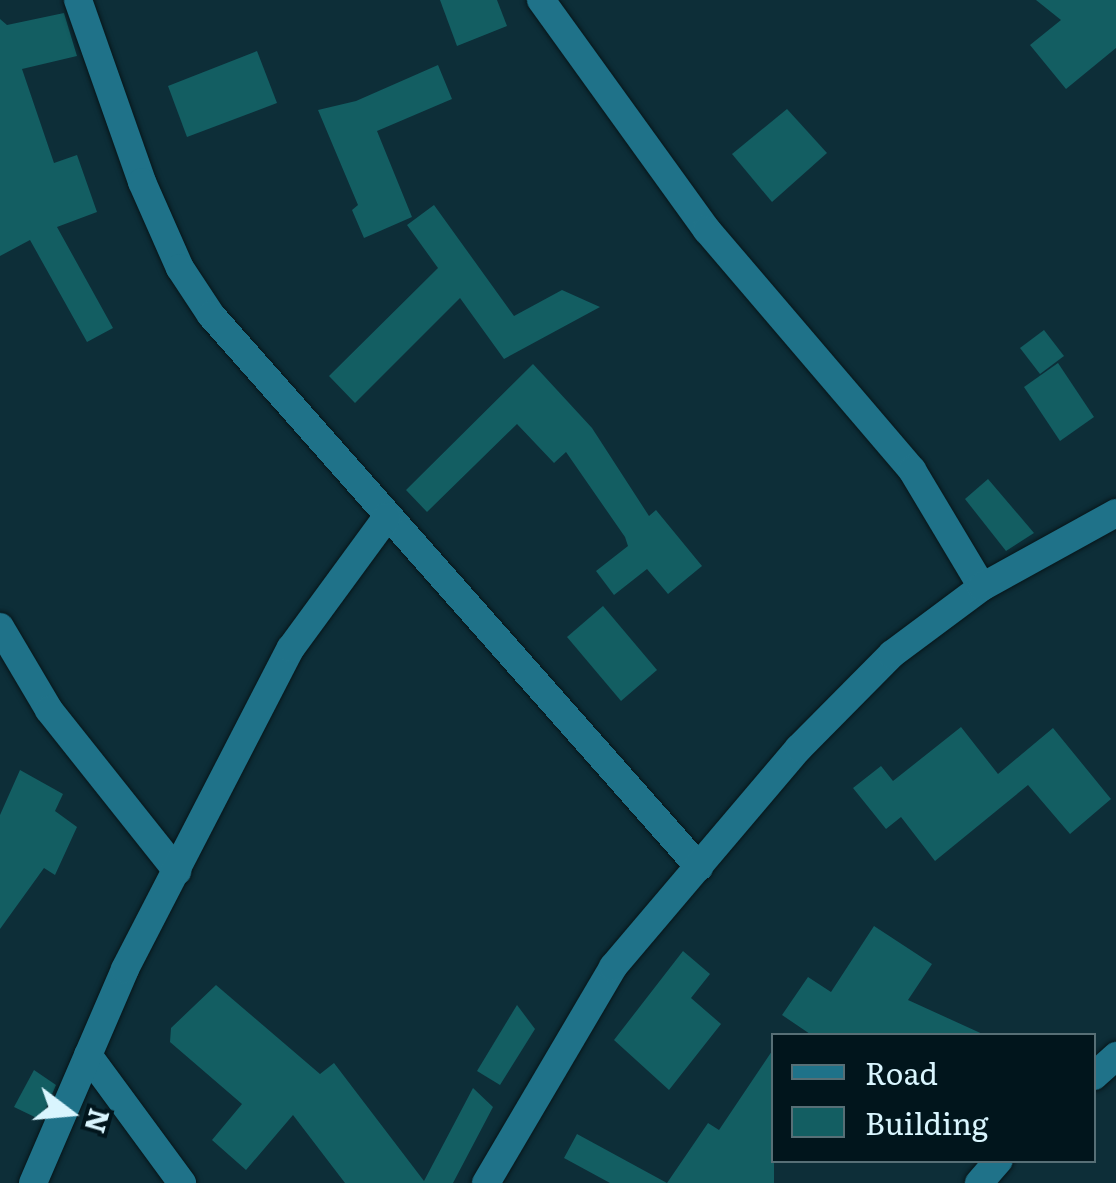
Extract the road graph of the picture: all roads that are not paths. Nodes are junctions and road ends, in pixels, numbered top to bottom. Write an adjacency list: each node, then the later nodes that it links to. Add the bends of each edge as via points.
1 (78, 0): 4 (street, via 180,268 211,315)
2 (541, 0): 5 (street, via 707,230 912,470)
3 (1116, 513): 5 (street)
4 (387, 517): 7 (street); 8 (street, via 291,648)
5 (982, 587): 7 (street, via 892,654 798,748)
6 (0, 627): 8 (street, via 50,710)
7 (699, 867): 15 (street, via 613,967)
8 (177, 871): 9 (street)
9 (88, 1055): 13 (street); 14 (street)
10 (1116, 1056): 11 (street)
11 (1096, 1074)
12 (996, 1163): 16 (street)
13 (33, 1183)
14 (182, 1183)
15 (486, 1183)
16 (979, 1183)

